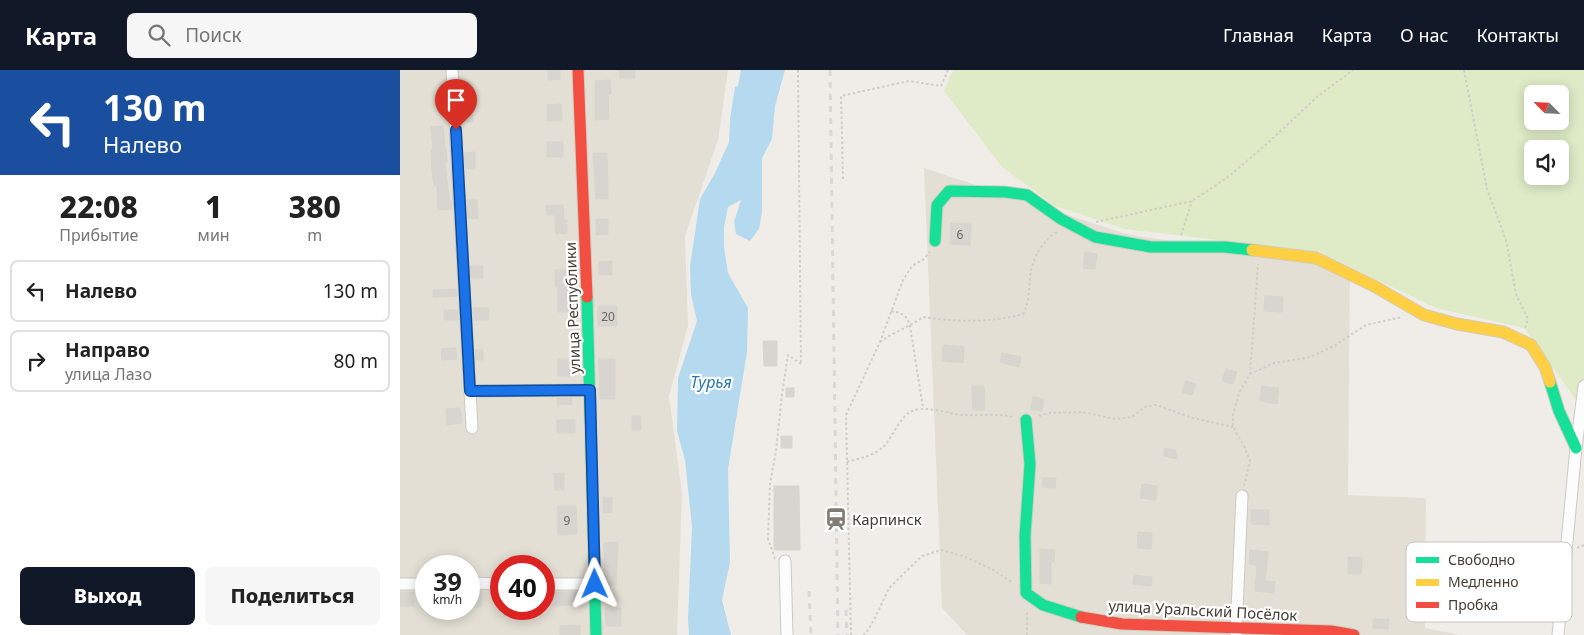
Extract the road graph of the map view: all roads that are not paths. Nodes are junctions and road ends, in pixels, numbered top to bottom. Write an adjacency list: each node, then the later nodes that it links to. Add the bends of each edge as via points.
1 (452, 70): 6 (street)
2 (578, 70): 5 (street, улица Республики)
3 (936, 241): 9 (street, via 937,205 949,191 1005,192 1028,195 1061,219 1095,237 1151,247 1225,246 1316,258 1424,315 1503,332 1531,344 1545,367 1559,411)
4 (1584, 386): 9 (street)
5 (590, 390): 6 (street); 16 (street, улица Республики)
6 (470, 391): 8 (street)
7 (1026, 420): 18 (street, улица Уральский Посёлок, via 1030,464 1025,536 1026,593 1043,605 1082,617 1122,624)
8 (472, 428)
9 (1576, 448): 11 (street)
10 (1243, 491): 18 (street)
11 (1567, 542)
12 (786, 561): 21 (street)
13 (400, 584): 14 (street)
14 (415, 584)
15 (555, 584): 16 (street)
16 (595, 584): 20 (street, улица Республики)
17 (1559, 622): 23 (street)
18 (1236, 631): 19 (street, улица Уральский Посёлок)
19 (1331, 633): 22 (street, улица Уральский Посёлок)
20 (596, 635)
21 (787, 635)
22 (1354, 635)
23 (1558, 635)

